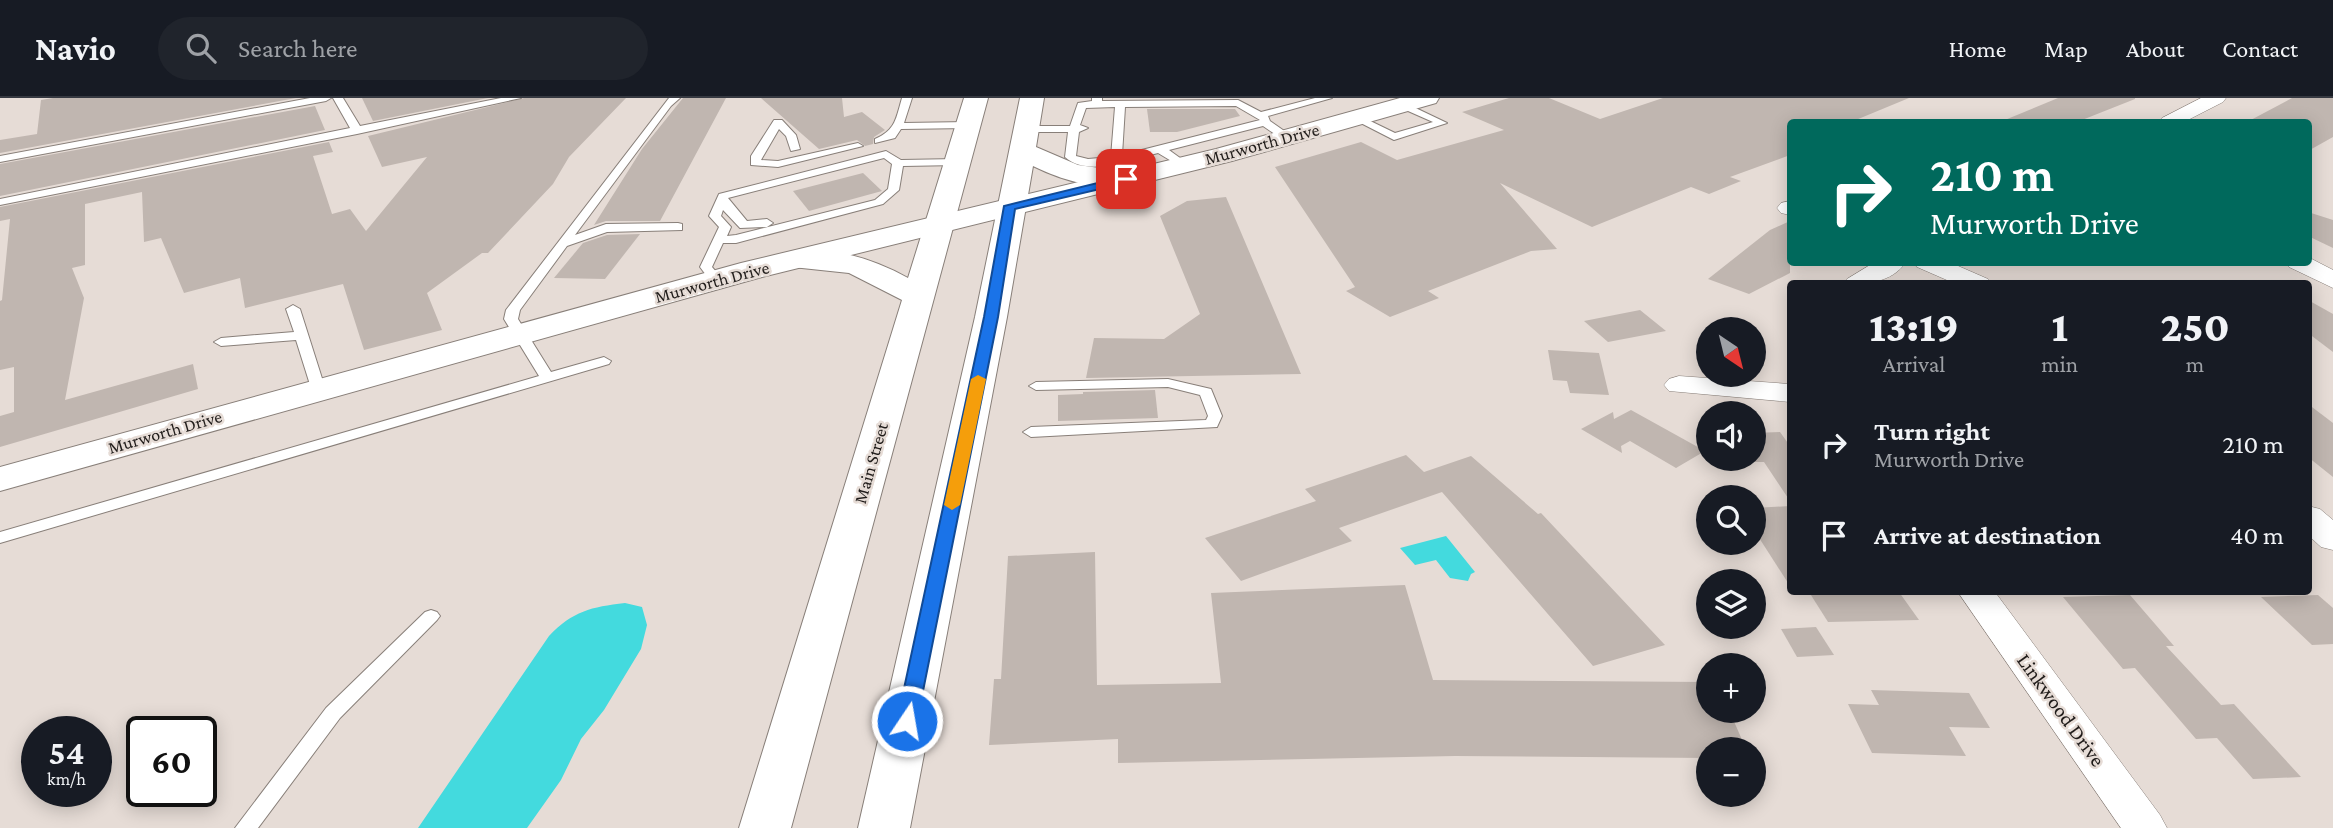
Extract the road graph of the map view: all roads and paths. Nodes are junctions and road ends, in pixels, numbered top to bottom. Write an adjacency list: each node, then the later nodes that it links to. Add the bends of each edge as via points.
1 (326, 98): 26 (lane)
2 (338, 98): 18 (lane)
3 (516, 98): 18 (lane)
4 (675, 98): 37 (lane)
5 (908, 98): 17 (lane)
6 (976, 98): 15 (main road, Main Street)
7 (1032, 98): 20 (main road)
8 (1327, 98): 16 (lane)
9 (2217, 98): 14 (street)
10 (1097, 101): 12 (lane); 19 (lane, via 1083,105)
11 (1415, 101): 13 (main road, Murworth Drive); 13 (lane, via 1442,123 1395,137)
12 (1120, 104): 16 (lane, via 1238,103); 22 (lane)
13 (1356, 118): 16 (main road, Murworth Drive)
14 (2175, 119)
15 (968, 125): 17 (lane); 27 (main road, Main Street)
16 (1271, 125): 25 (lane); 29 (main road, Murworth Drive)
17 (898, 126): 21 (lane, via 891,136)
18 (357, 131): 32 (lane)
19 (1078, 134): 20 (lane); 22 (lane, via 1070,157 1075,162 1096,164)
20 (1023, 140): 22 (main road, via 1062,172); 33 (main road)
21 (879, 141)
22 (1118, 141): 22 (lane, via 1102,138); 25 (lane); 29 (main road, Murworth Drive); 33 (main road, Murworth Drive)
23 (858, 146): 24 (lane, via 778,164 755,163 778,122 791,135)
24 (795, 149)
25 (1160, 149): 29 (lane)
26 (0, 159)
27 (958, 162): 28 (lane); 34 (main road, Main Street)
28 (898, 163): 30 (lane); 31 (lane, via 886,154)
29 (1183, 165)
30 (893, 190): 31 (lane, via 757,225 739,222); 36 (lane, via 879,202)
31 (721, 200): 36 (lane, via 715,216 725,227)
32 (0, 202)
33 (1010, 206): 34 (main road, Murworth Drive); 66 (main road, via 986,344)
34 (940, 225): 38 (main road, Murworth Drive); 46 (main road, Main Street)
35 (678, 227): 37 (lane, via 606,228)
36 (719, 240): 42 (lane, via 706,267)
37 (563, 243): 48 (lane, via 513,310 511,318)
38 (794, 260): 42 (main road, Murworth Drive); 46 (main road, via 836,259 859,265)
39 (1887, 266): 43 (street)
40 (1936, 266): 44 (street)
41 (2306, 266): 45 (street)
42 (717, 280): 48 (main road, Murworth Drive)
43 (1863, 280)
44 (1969, 280)
45 (2333, 280)
46 (919, 297): 65 (main road, Main Street)
47 (293, 309): 49 (lane)
48 (520, 334): 52 (lane); 55 (main road, Murworth Drive)
49 (301, 336): 50 (lane); 55 (lane)
50 (221, 342)
51 (604, 361): 52 (lane)
52 (548, 378): 60 (lane)
53 (1679, 385): 56 (street)
54 (1035, 386): 57 (lane, via 1168,383 1206,392 1215,416 1212,424)
55 (319, 391): 58 (main road, Murworth Drive)
56 (1787, 393)
57 (1031, 432)
58 (0, 479)
59 (2312, 520): 61 (street)
60 (0, 538)
61 (2333, 539)
62 (1978, 595): 67 (street, Linkwood Drive)
63 (431, 616): 64 (lane, via 333,713)
64 (246, 828)
65 (765, 828)
66 (884, 828)
67 (2146, 828)

